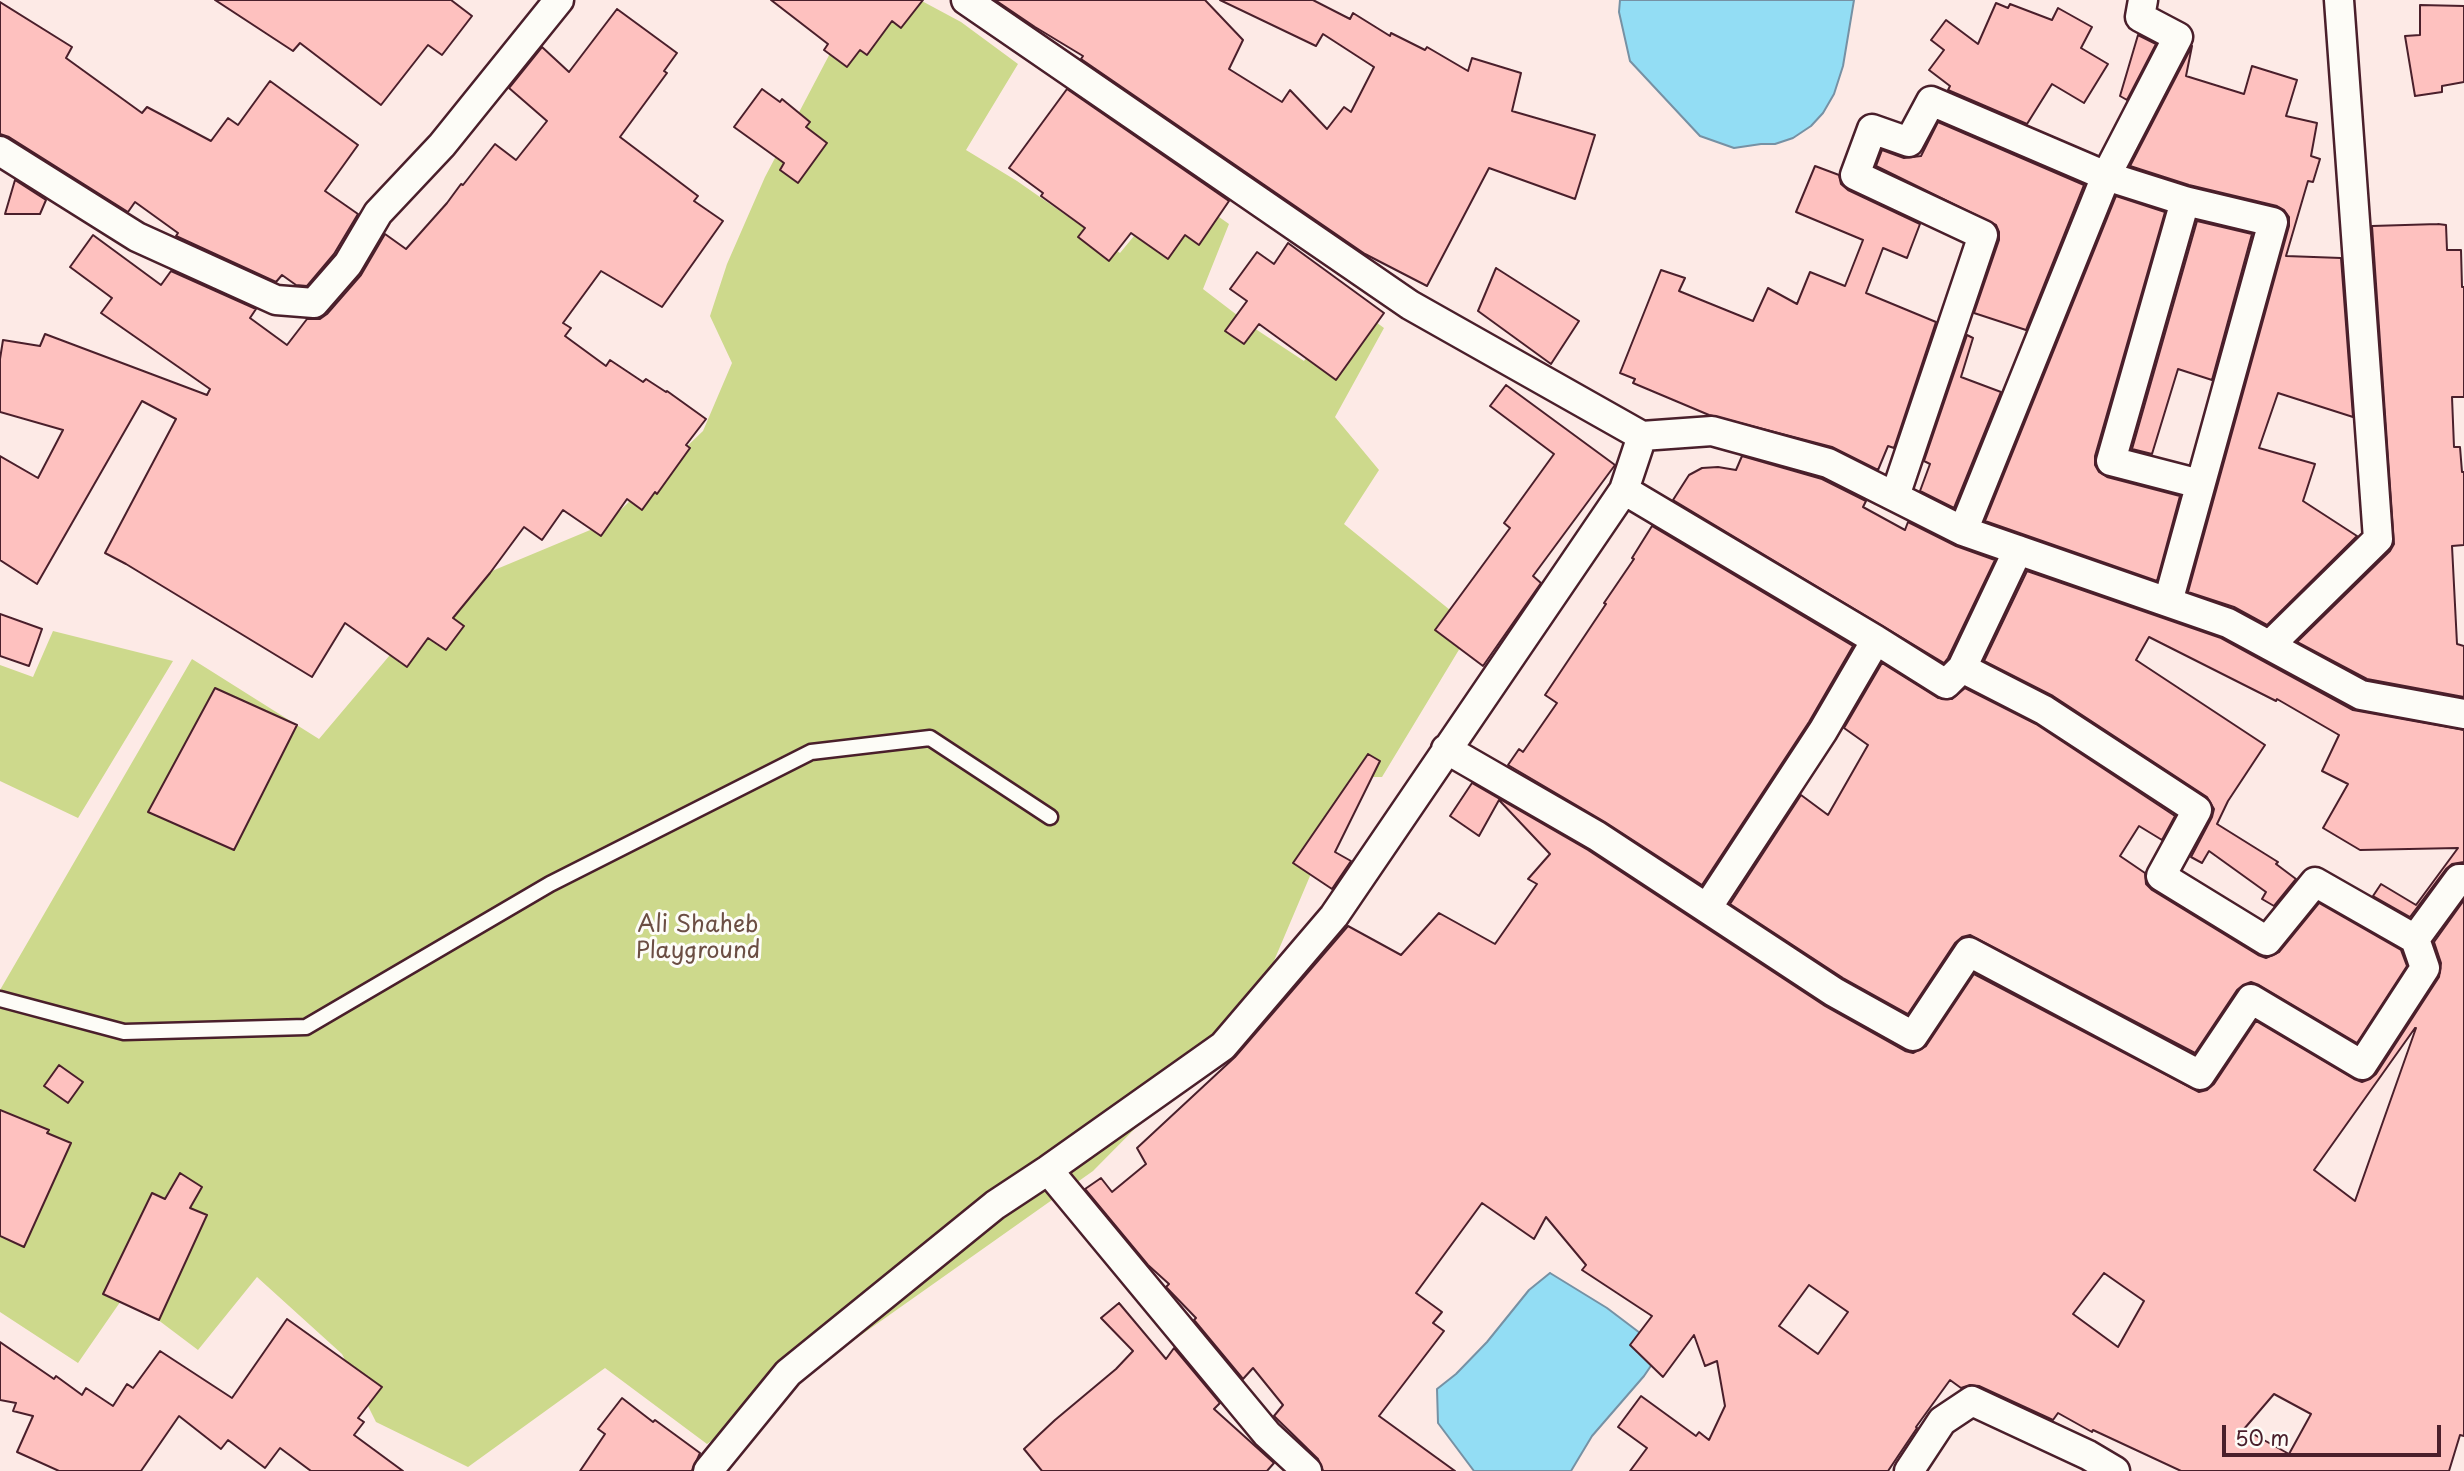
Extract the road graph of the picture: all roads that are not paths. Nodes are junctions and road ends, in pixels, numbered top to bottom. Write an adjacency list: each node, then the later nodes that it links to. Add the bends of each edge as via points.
1 (559, 0): 5 (street, via 442,145 378,213 348,264 314,303 276,300 148,243)
2 (966, 0): 8 (street, via 1410,305)
3 (2143, 0): 6 (street, via 2140,17 2178,37)
4 (2339, 0): 16 (street, via 2378,539)
5 (0, 152)
6 (2106, 176): 7 (street); 11 (street, via 1931,102 1909,142 1872,129 1855,175 1983,235); 12 (street)
7 (2185, 201): 9 (street, via 2111,461); 9 (street, via 2273,222)
8 (1642, 436): 10 (street); 11 (street, via 1712,431 1828,463)
9 (2200, 484): 14 (street)
10 (1624, 490): 15 (street); 19 (street)
11 (1895, 495): 12 (street)
12 (1963, 531): 13 (street)
13 (2018, 550): 14 (street); 17 (street)
14 (2168, 602): 16 (street, via 2228,623)
15 (1876, 640): 17 (street, via 1946,684); 22 (street, via 1823,731)
16 (2270, 645): 18 (street, via 2361,695)
17 (1962, 668): 23 (street, via 2044,710 2197,810 2161,876 2267,941 2315,882)
18 (2464, 714)
19 (1446, 750): 22 (street, via 1597,836); 25 (street, via 1334,916 1223,1046)
20 (1050, 817): 24 (lane, via 930,738 811,752 550,884 306,1027 124,1032)
21 (2464, 879): 23 (street, via 2459,879)
22 (1707, 908): 23 (street, via 1834,992 1913,1036 1969,952 2200,1075 2251,999 2362,1065 2425,968)
23 (2415, 939)
24 (0, 999)
25 (1048, 1170): 26 (street, via 995,1205 788,1373); 27 (street, via 1267,1434)
26 (708, 1471)
27 (1307, 1471)
28 (1909, 1471): 29 (street, via 1942,1421 1972,1401)
29 (2115, 1471)

